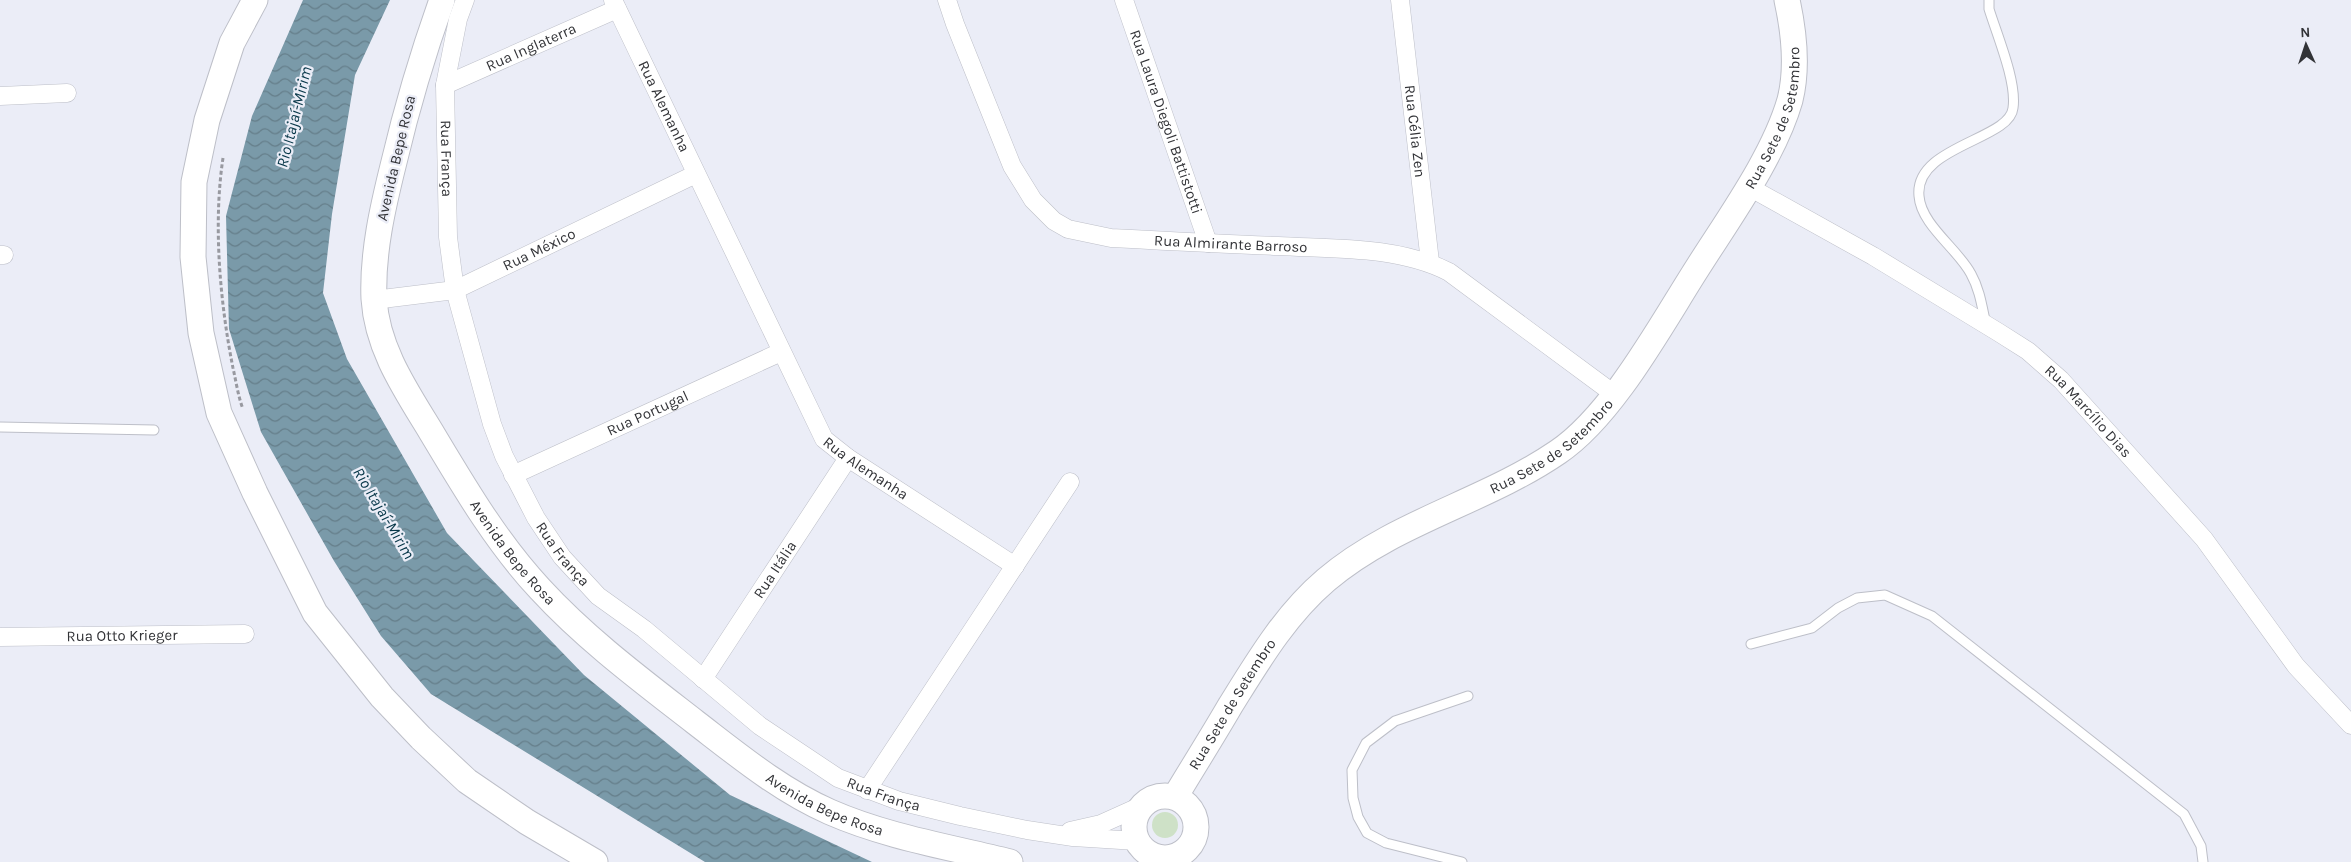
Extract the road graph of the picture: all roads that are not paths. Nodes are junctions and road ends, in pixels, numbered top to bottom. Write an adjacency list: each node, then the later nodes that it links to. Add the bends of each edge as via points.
1 (255, 0): 37 (main road, via 232,43 207,120 194,182 194,267 201,334 219,413 315,613 382,697 421,738 467,781)
2 (442, 0): 18 (main road, Avenida Bepe Rosa, via 407,108 389,181 375,266)
3 (465, 0): 10 (street, Rua França)
4 (948, 0): 15 (street, Rua Almirante Barroso, via 1012,166 1042,211 1054,221 1084,234)
5 (1124, 0): 15 (street, Rua Laura Diegoli Battistotti)
6 (1400, 0): 16 (street, Rua Célia Zen)
7 (1787, 0): 14 (main road, Rua Sete de Setembro, via 1794,66 1790,98 1781,126)
8 (1989, 0): 19 (lane, via 2014,92 2013,111 2005,122 1937,160 1921,178 1918,196 1927,218 1970,272 1980,293)
9 (615, 4): 10 (street, Rua Inglaterra); 13 (street, Rua Alemanha)
10 (445, 85): 17 (street, Rua França, via 448,237)
11 (67, 93): 12 (street)
12 (0, 96)
13 (696, 174): 17 (street, Rua México); 20 (street, Rua Alemanha)
14 (1748, 187): 19 (street, Rua Marcílio Dias, via 1873,256); 21 (main road, Rua Sete de Setembro, via 1647,348)
15 (1208, 243): 16 (street, Rua Almirante Barroso, via 1352,250)
16 (1430, 262): 21 (street, Rua Almirante Barroso, via 1449,272)
17 (455, 290): 18 (street, Rua México); 25 (street, Rua França, via 492,424)
18 (374, 300): 43 (main road, Avenida Bepe Rosa, via 379,333 396,374 461,482 505,547 576,626 752,767 790,791 830,812 866,825)
19 (1986, 325): 33 (street, Rua Marcílio Dias, via 2028,351 2061,380 2204,540 2296,666)
20 (781, 352): 24 (street, Rua Alemanha, via 817,428); 25 (street, Rua Portugal)
21 (1614, 394): 35 (main road, Rua Sete de Setembro, via 1585,430 1560,451 1534,468 1399,533 1359,556 1305,600 1252,669)
22 (0, 426): 23 (lane)
23 (154, 430)
24 (848, 458): 27 (street, Rua Alemanha); 31 (street, Rua Itália)
25 (513, 475): 31 (street, Rua França, via 562,557 598,596 644,629)
26 (1070, 482): 27 (street)
27 (1015, 566): 34 (street)
28 (244, 634): 29 (street, Rua Otto Krieger)
29 (0, 637)
30 (1750, 644): 45 (lane, via 1812,628 1857,598 1885,595 1932,616 2184,814 2201,846)
31 (703, 679): 34 (street, Rua França, via 791,748 838,778)
32 (1468, 696): 44 (lane, via 1395,721 1366,743 1352,770 1353,798 1367,833 1386,843)
33 (2351, 725)
34 (867, 790): 38 (street, Rua França, via 960,816)
35 (1175, 797): 36 (main road, via 1157,797); 40 (main road, via 1191,810 1195,818 1194,838)
36 (1141, 806): 38 (street, Rua França, via 1101,824); 39 (main road, via 1134,823)
37 (527, 822): 41 (main road, via 546,844); 42 (main road)
38 (1055, 834): 39 (street, Rua França)
39 (1149, 853): 40 (main road, via 1164,858)
40 (1187, 858)
41 (571, 862)
42 (595, 862)
43 (1010, 862)
44 (1462, 862)
45 (2203, 862)

